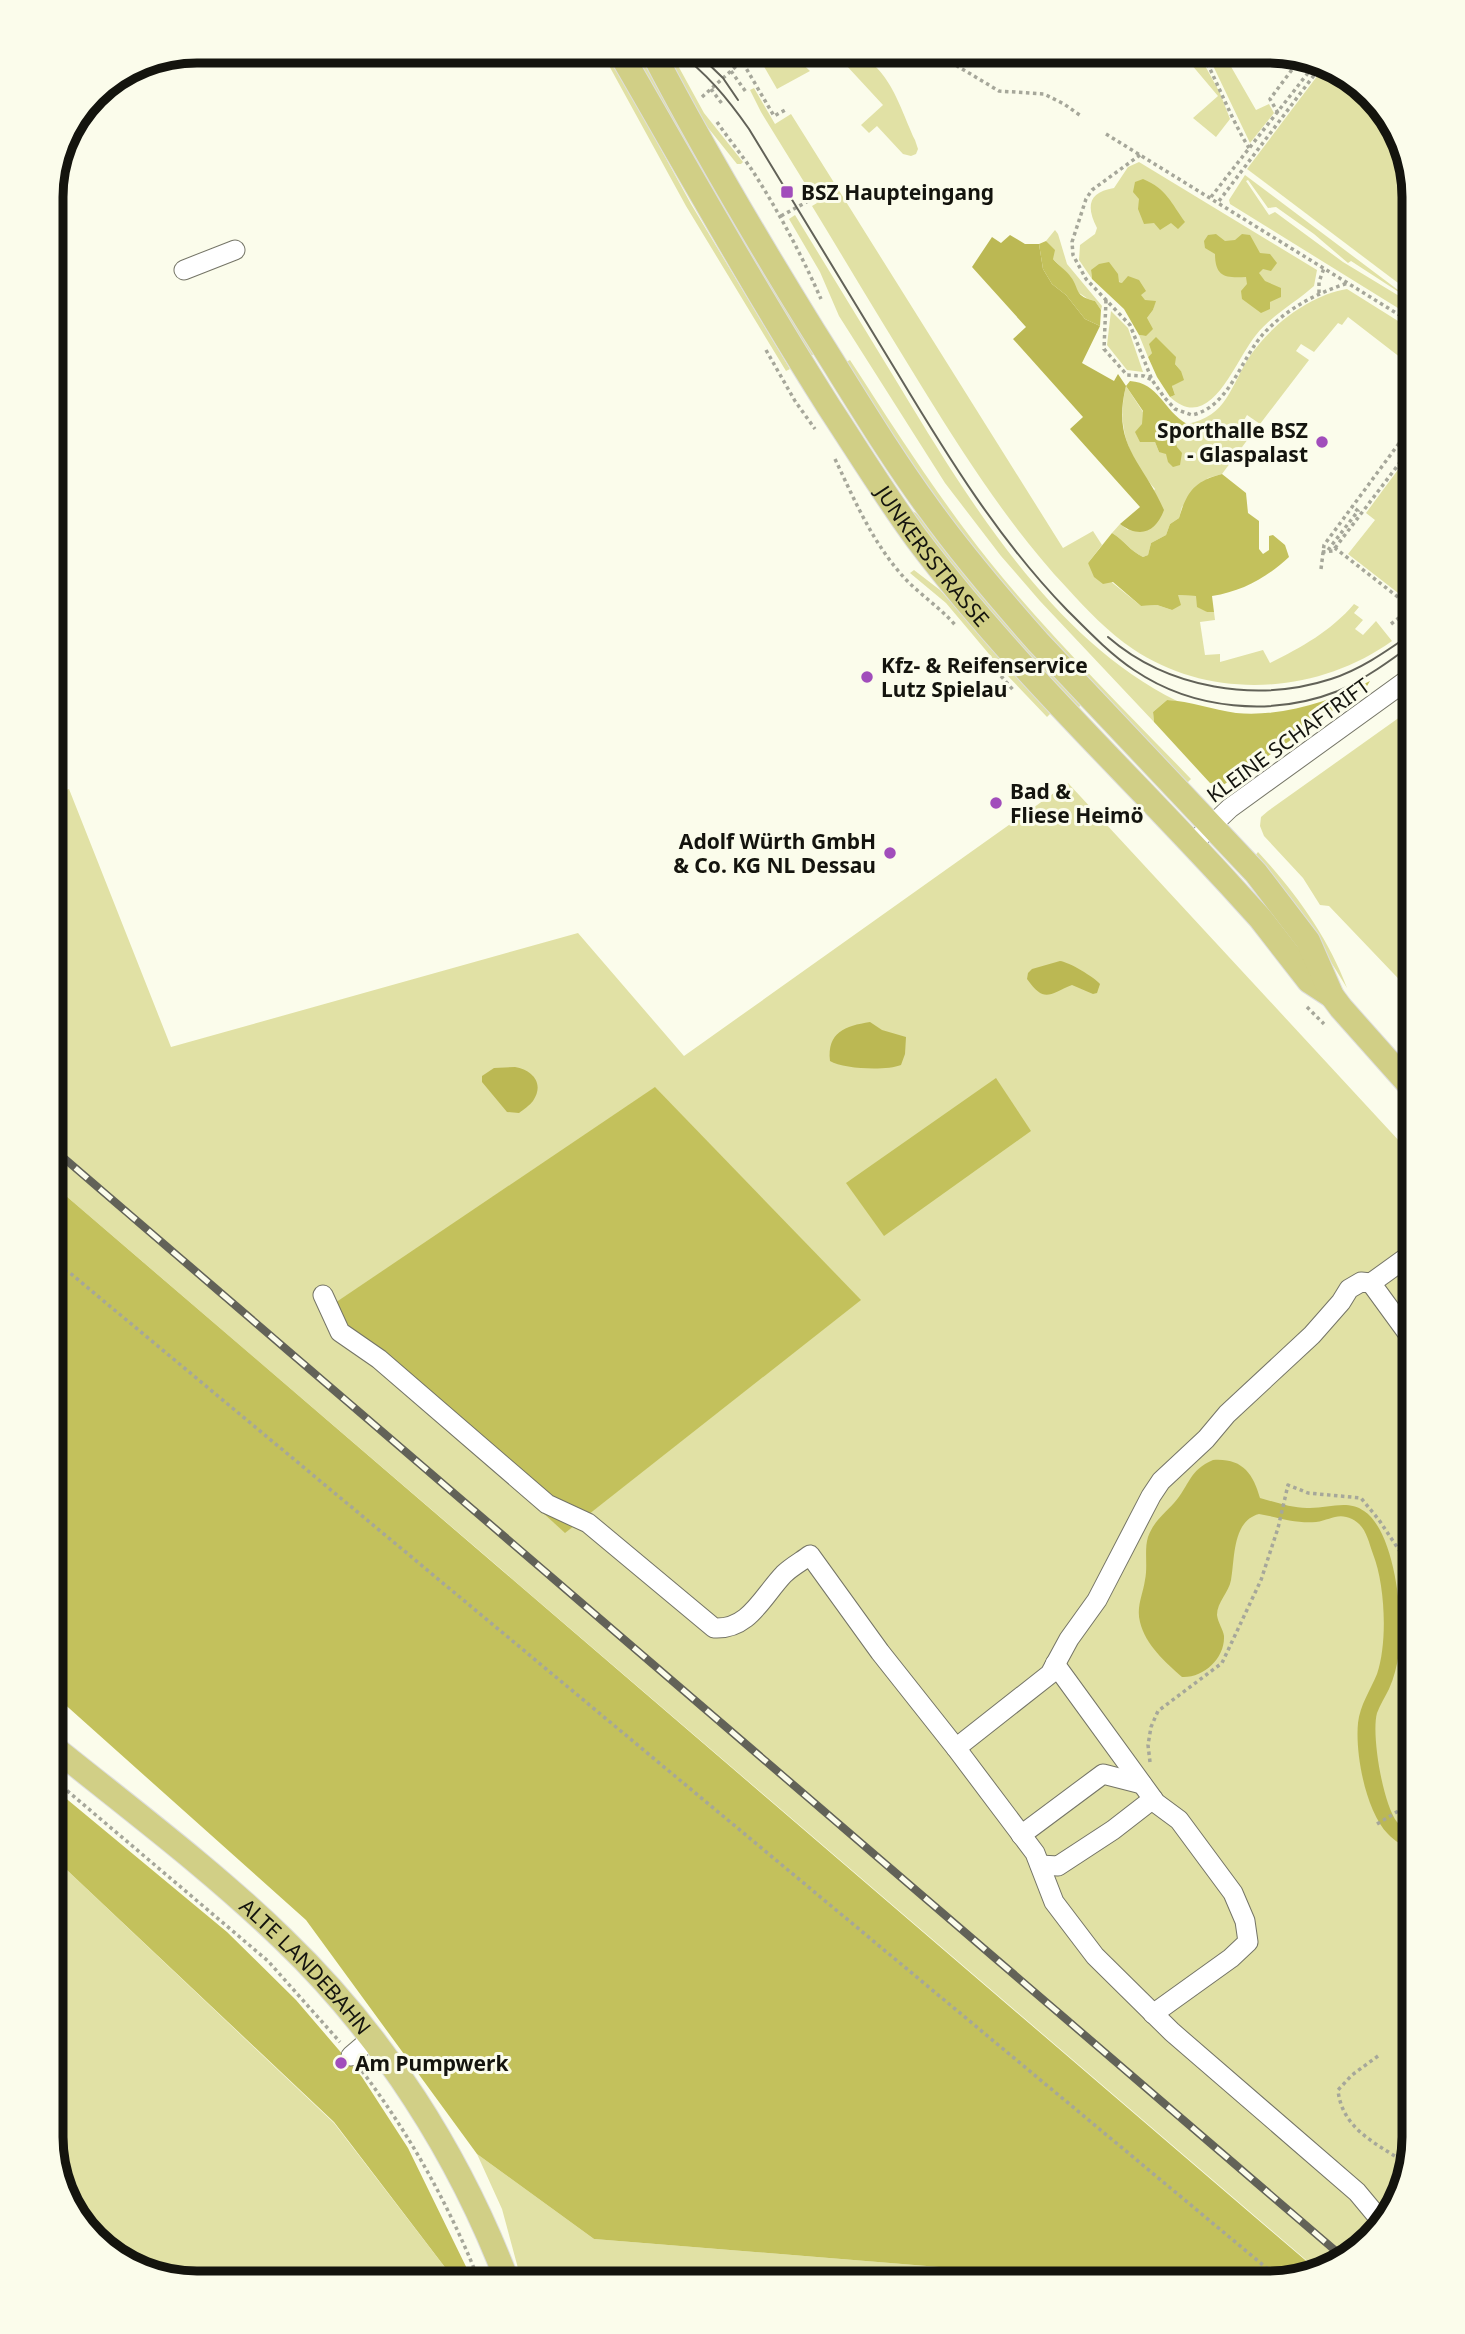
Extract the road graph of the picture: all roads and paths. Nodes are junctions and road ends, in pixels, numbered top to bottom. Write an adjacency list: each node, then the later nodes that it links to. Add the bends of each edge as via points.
1 (626, 63): 47 (main road, JUNKERSSTRASSE, via 743,267 898,512 991,631)
2 (660, 63): 46 (main road, JUNKERSSTRASSE, via 792,296 930,510 1038,642)
3 (740, 63): 9 (path)
4 (743, 63): 15 (path, via 774,116)
5 (953, 63): 17 (path, via 999,90 1044,94)
6 (1208, 63): 20 (path)
7 (1295, 66): 16 (path, via 1270,99)
8 (1311, 70): 16 (path)
9 (730, 71): 11 (path); 12 (path)
10 (1316, 72): 24 (path)
11 (711, 89): 13 (path); 14 (path)
12 (746, 92)
13 (702, 97)
14 (723, 105)
15 (787, 109)
16 (1278, 113): 20 (path)
17 (1081, 116)
18 (716, 121): 27 (path)
19 (1106, 134): 21 (path)
20 (1249, 148): 23 (path)
21 (1140, 155): 23 (path); 33 (path, via 1092,190 1072,242 1078,268)
22 (805, 191): 26 (path, via 810,200)
23 (1211, 197): 24 (path)
24 (1218, 202): 29 (path)
25 (786, 207): 26 (path)
26 (789, 212): 27 (path)
27 (781, 216): 34 (path)
28 (235, 250): 30 (street)
29 (1324, 268): 31 (path); 32 (path)
30 (184, 271)
31 (1348, 283): 32 (path); 35 (path)
32 (1319, 293): 36 (path, via 1265,331 1218,400 1200,413 1175,409)
33 (1106, 300): 36 (path, via 1130,325); 36 (path, via 1104,348 1126,375)
34 (822, 301)
35 (1402, 317)
36 (1152, 380)
37 (1402, 439): 40 (path, via 1324,545)
38 (1402, 460): 39 (path)
39 (1335, 548): 40 (path); 42 (path)
40 (1324, 552): 41 (path)
41 (1321, 569)
42 (1402, 599)
43 (1402, 616): 44 (path)
44 (1391, 624)
45 (1402, 684): 46 (street, KLEINE SCHAFTRIFT)
46 (1212, 825): 47 (street, KLEINE SCHAFTRIFT); 48 (main road, JUNKERSSTRASSE, via 1308,941)
47 (1192, 844): 48 (main road, JUNKERSSTRASSE, via 1309,981)
48 (1332, 996): 49 (main road, JUNKERSSTRASSE)
49 (1402, 1076)
50 (1402, 1261): 52 (street)
51 (63, 1270): 73 (path)
52 (1371, 1283): 54 (street); 56 (street, via 1361,1282 1349,1289 1312,1335 1161,1481 1097,1601)
53 (323, 1295): 57 (street, via 340,1332 379,1359 547,1504 588,1523 714,1628 727,1629 753,1614 785,1573 810,1555)
54 (1402, 1326)
55 (1402, 1554): 60 (path, via 1361,1498 1308,1493 1288,1485 1261,1580 1222,1663 1158,1712 1150,1727 1150,1762 1157,1785)
56 (1055, 1664): 57 (street, via 1050,1674); 60 (street)
57 (956, 1748): 63 (street)
58 (63, 1755): 66 (main road, ALTE LANDEBAHN, via 252,1910 315,1971)
59 (63, 1787): 67 (path, via 268,1961)
60 (1147, 1792): 63 (street, via 1103,1774); 64 (street, via 1113,1830 1058,1866); 65 (street, via 1179,1820 1233,1893 1248,1942)
61 (1402, 1810): 62 (path)
62 (1377, 1824)
63 (1021, 1835): 64 (street)
64 (1040, 1865): 65 (street, via 1054,1902 1078,1935)
65 (1153, 2014): 70 (street, via 1357,2192)
66 (372, 2038): 67 (street); 72 (main road, ALTE LANDEBAHN, via 456,2168)
67 (351, 2056): 71 (path, via 426,2167)
68 (1378, 2056): 69 (path, via 1344,2083 1338,2090 1339,2101 1363,2136)
69 (1400, 2160)
70 (1376, 2215)
71 (475, 2271)
72 (503, 2271)
73 (1270, 2271)

